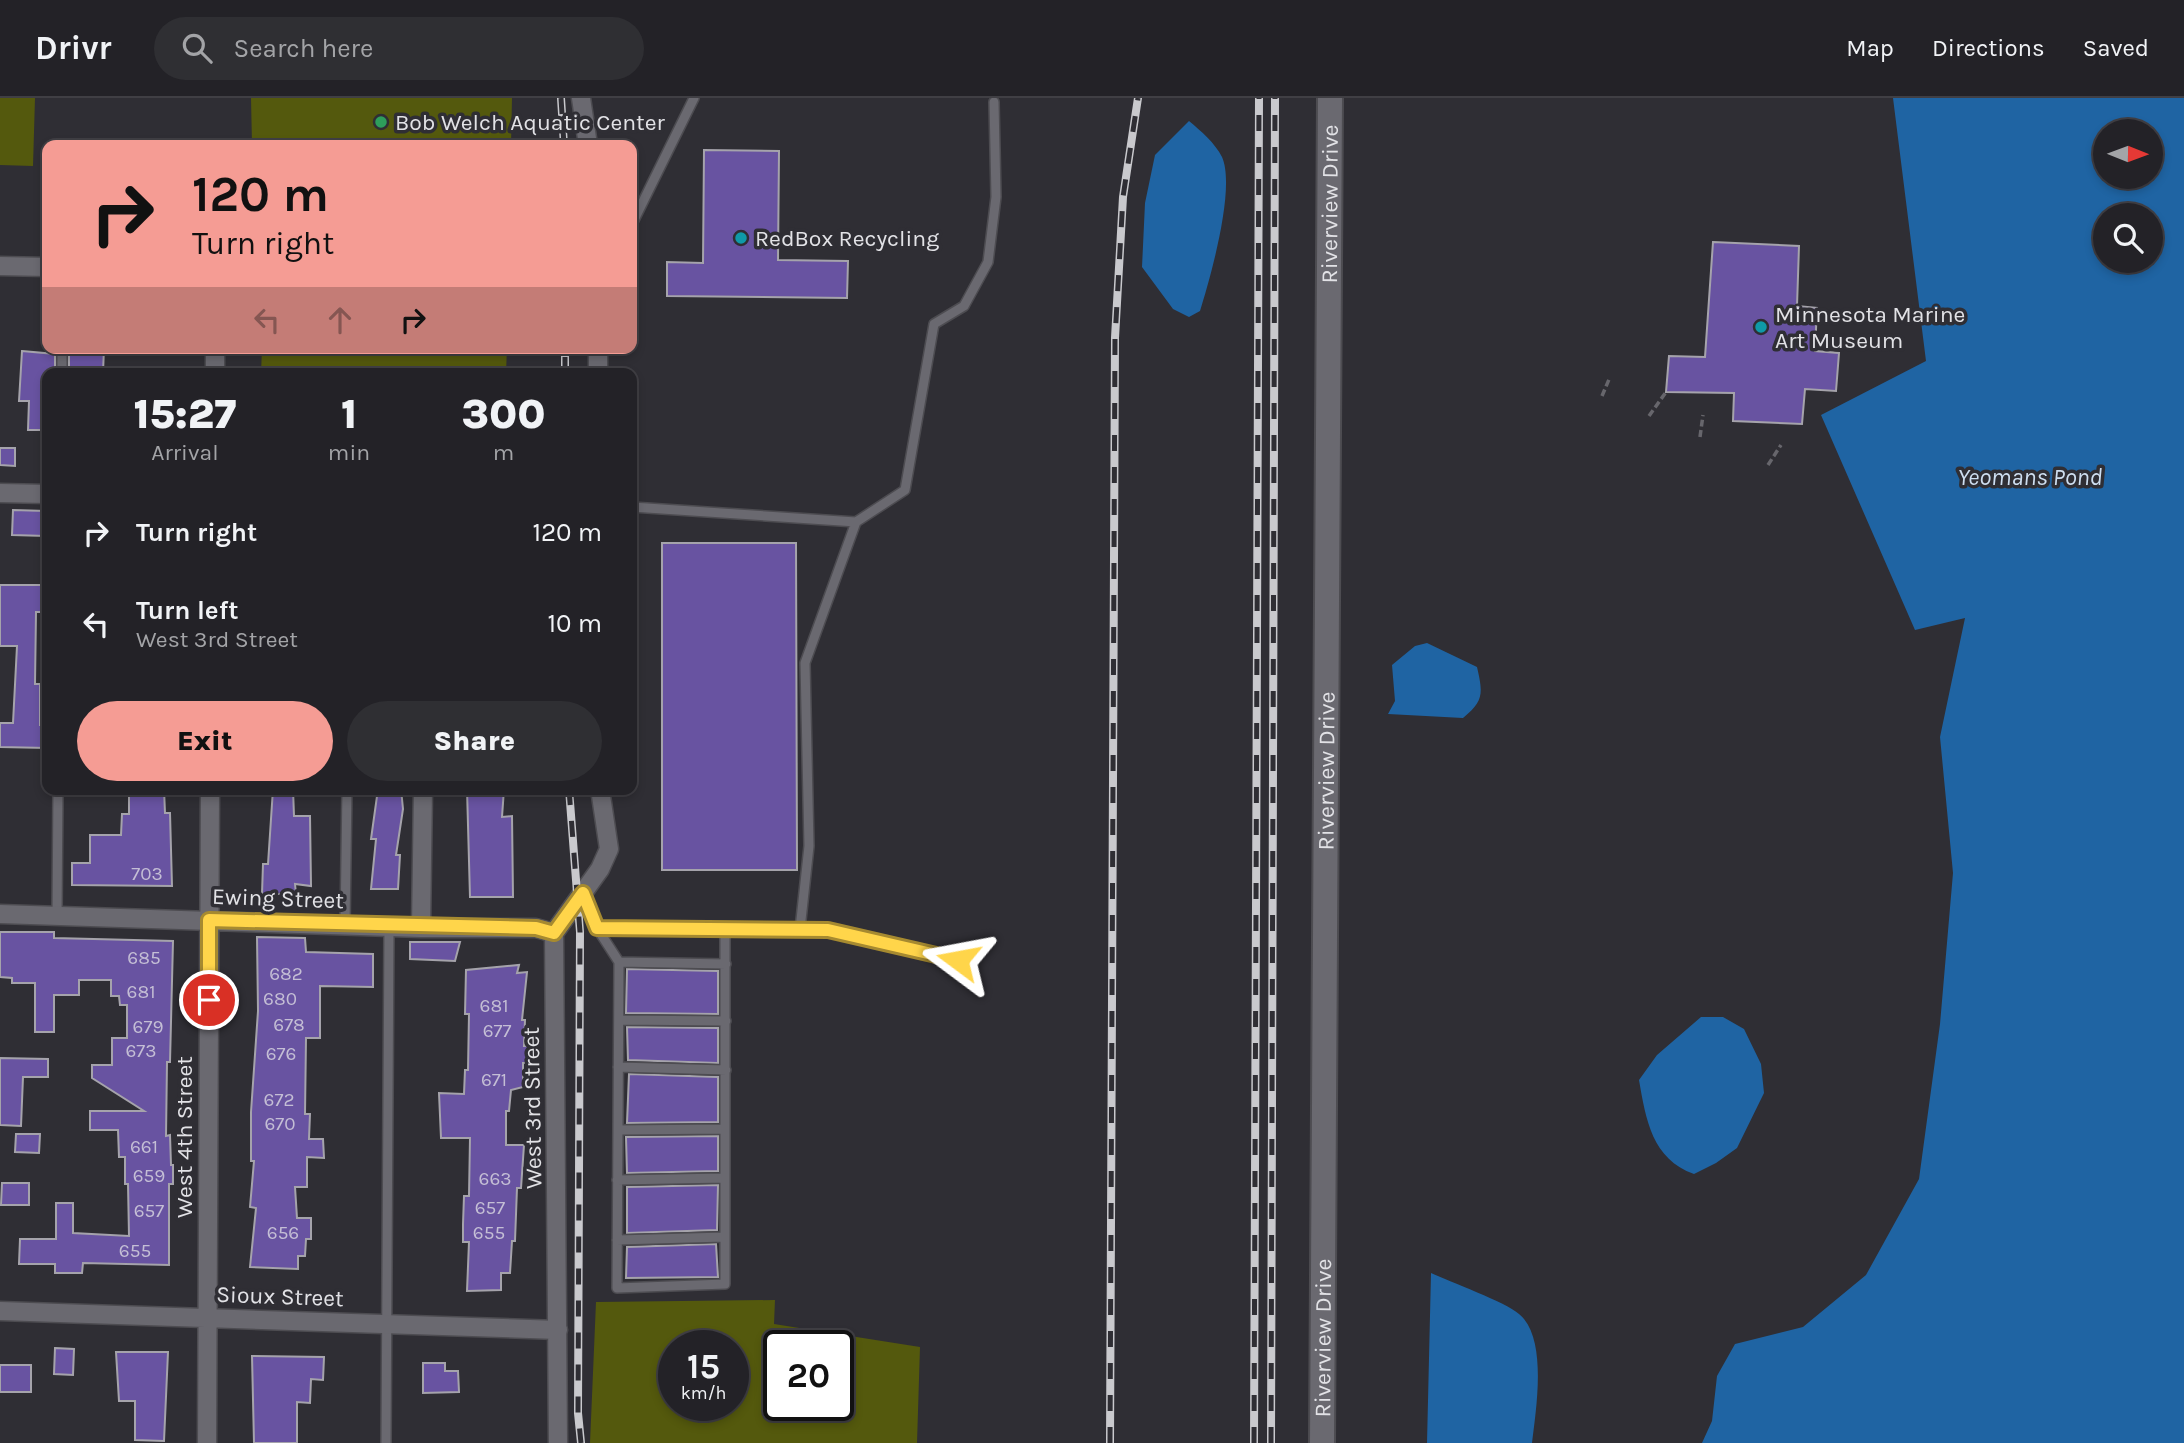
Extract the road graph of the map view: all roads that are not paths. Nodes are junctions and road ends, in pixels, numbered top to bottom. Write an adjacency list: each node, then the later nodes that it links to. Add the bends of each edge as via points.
1 (580, 98): 5 (street)
2 (694, 98): 6 (lane)
3 (1330, 98): 49 (street, Riverview Drive)
4 (994, 102): 12 (lane, via 996,197 988,262 964,306 934,324 905,490)
5 (587, 140)
6 (637, 214)
7 (0, 266): 8 (street)
8 (42, 267)
9 (0, 493): 10 (street)
10 (42, 494)
11 (637, 507): 12 (lane)
12 (856, 522): 26 (lane, via 805,663 808,846)
13 (58, 795): 20 (lane)
14 (210, 795): 21 (street, West 4th Street)
15 (346, 795): 22 (lane)
16 (423, 795): 24 (street)
17 (601, 795): 18 (street, via 609,849)
18 (583, 893): 25 (lane); 28 (street)
19 (0, 914): 20 (street, Ewing Street)
20 (57, 916): 21 (street, Ewing Street)
21 (209, 920): 22 (street, Ewing Street); 43 (street, West 4th Street)
22 (345, 925): 23 (street, Ewing Street)
23 (389, 927): 24 (street, Ewing Street); 44 (lane)
24 (421, 928): 28 (street, Ewing Street, via 536,928)
25 (597, 928): 27 (lane); 30 (lane)
26 (800, 929): 27 (lane); 29 (lane, via 828,930)
27 (725, 931): 31 (lane)
28 (554, 933): 45 (street, West 3rd Street)
29 (958, 960)
30 (620, 962): 31 (lane); 32 (lane)
31 (726, 964): 33 (lane)
32 (619, 1020): 33 (lane); 34 (lane)
33 (726, 1021): 35 (lane)
34 (618, 1068): 35 (lane); 37 (lane)
35 (726, 1070): 36 (lane)
36 (725, 1129): 37 (lane); 38 (lane)
37 (618, 1130): 39 (lane)
38 (725, 1178): 39 (lane); 40 (lane)
39 (617, 1180): 41 (lane)
40 (725, 1237): 41 (lane); 41 (lane, via 725,1284 617,1288)
41 (617, 1240)
42 (0, 1311): 43 (street, Sioux Street)
43 (208, 1318): 44 (street, Sioux Street); 46 (street, West 4th Street)
44 (387, 1325): 45 (street, Sioux Street); 47 (lane)
45 (558, 1330): 48 (street, West 3rd Street)
46 (207, 1443)
47 (386, 1443)
48 (558, 1443)
49 (1322, 1443)

